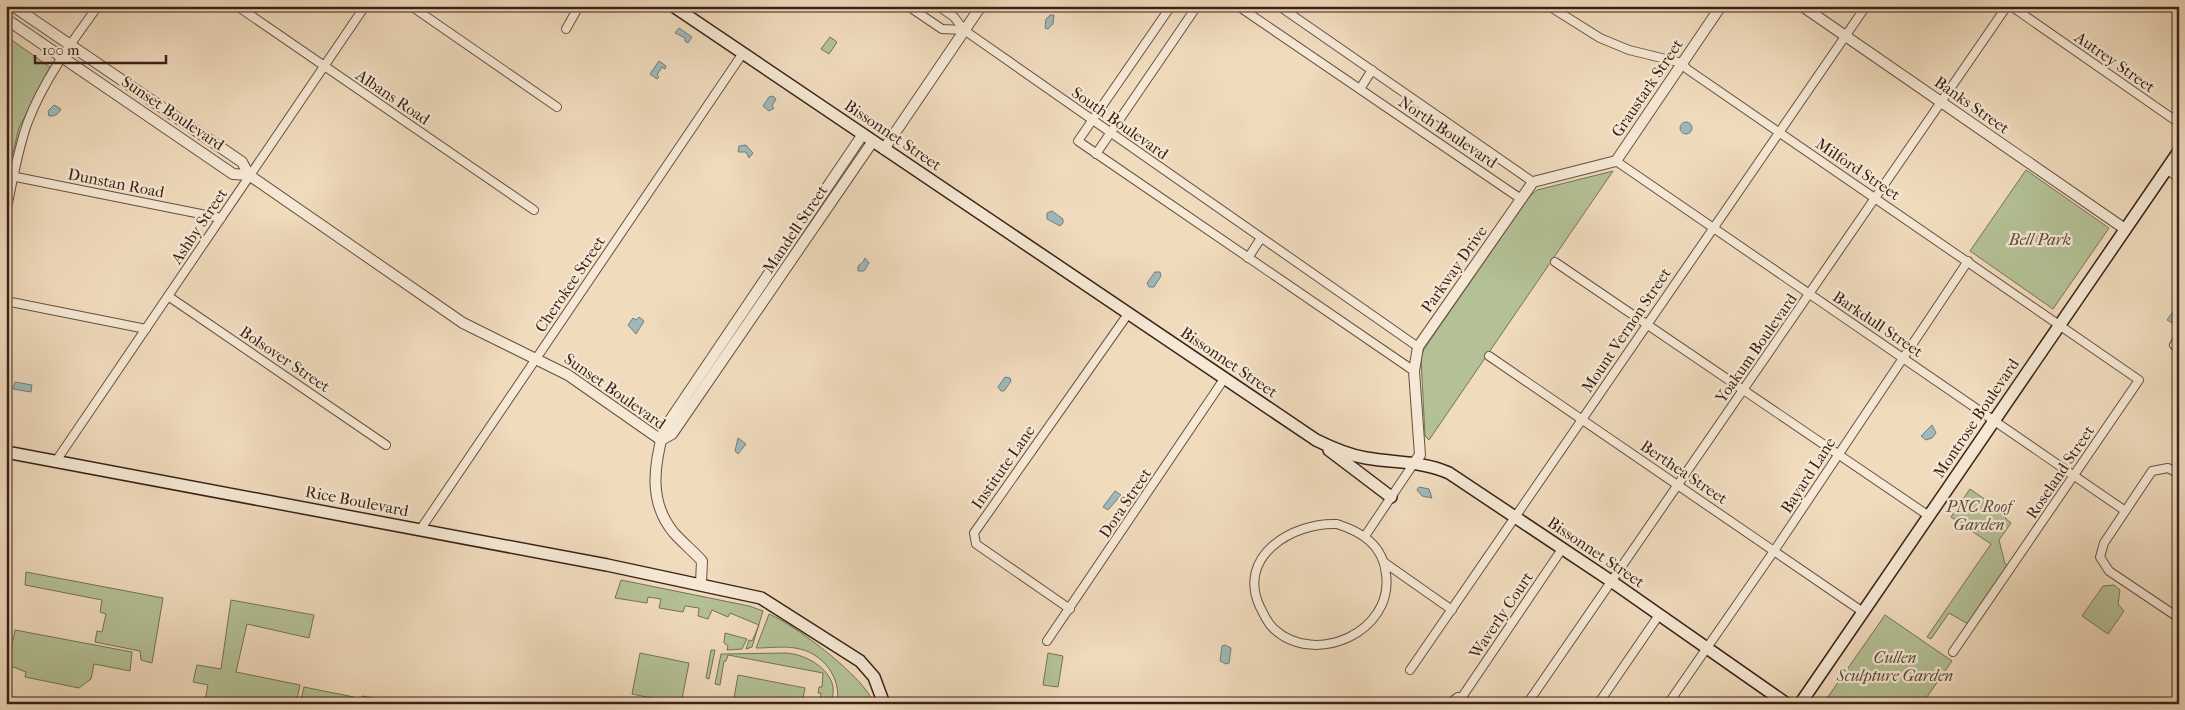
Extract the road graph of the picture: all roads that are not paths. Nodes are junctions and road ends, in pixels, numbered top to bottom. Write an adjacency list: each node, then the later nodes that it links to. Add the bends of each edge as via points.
1 (13, 6): 24 (street, Sunset Boulevard)
2 (98, 6): 24 (street)
3 (237, 6): 28 (street, Albans Road)
4 (365, 6): 28 (street, Ashby Street)
5 (411, 6): 32 (street)
6 (579, 6): 21 (street)
7 (673, 6): 25 (main road, Bissonnet Street)
8 (908, 6): 22 (street, South Boulevard, via 942,29)
9 (938, 6): 22 (street, South Boulevard)
10 (981, 6): 22 (street)
11 (1171, 6): 33 (street)
12 (1197, 6): 35 (street)
13 (1238, 6): 30 (street, North Boulevard)
14 (1279, 6): 29 (street, North Boulevard)
15 (1549, 6): 27 (street, Milford Street, via 1600,38 1629,50)
16 (1721, 6): 27 (street, Graustark Street)
17 (1802, 6): 23 (street, Banks Street)
18 (1866, 6): 23 (street, Mount Vernon Street)
19 (2009, 6): 31 (street, Yoakum Boulevard); 34 (street, Autrey Street)
20 (6, 19): 26 (street, Sunset Boulevard)
21 (566, 28)
22 (964, 30): 33 (street, South Boulevard); 39 (street)
23 (1845, 36): 31 (street, Banks Street); 36 (street, Mount Vernon Street)
24 (70, 45): 26 (street); 44 (street, Sunset Boulevard, via 242,162)
25 (743, 53): 37 (main road, Bissonnet Street); 71 (street, Cherokee Street)
26 (63, 58): 44 (street, Sunset Boulevard, via 233,174); 45 (street, via 37,102)
27 (1682, 63): 36 (street, Milford Street); 42 (street, Graustark Street)
28 (324, 66): 44 (street, Ashby Street); 50 (street, Albans Road)
29 (1372, 70): 30 (street); 47 (street, North Boulevard)
30 (1360, 89): 49 (street, North Boulevard)
31 (1941, 102): 48 (street, Yoakum Boulevard); 54 (street, Banks Street)
32 (557, 107)
33 (1092, 121): 35 (street, South Boulevard); 40 (street, via 1078,141)
34 (2179, 123)
35 (1110, 133): 40 (street); 55 (street, South Boulevard)
36 (1779, 133): 48 (street, Milford Street); 53 (street, Mount Vernon Street)
37 (863, 134): 38 (main road, Bissonnet Street); 66 (street, Mandell Street)
38 (873, 141): 39 (main road, Bissonnet Street); 66 (street, Mandell Street)
39 (884, 148): 62 (main road, Bissonnet Street)
40 (1096, 154): 56 (street)
41 (2177, 158): 43 (main road, Montrose Boulevard)
42 (1616, 161): 47 (street); 53 (street, Barkdull Street)
43 (2166, 169): 46 (street); 54 (main road, Montrose Boulevard)
44 (249, 175): 52 (street, Ashby Street); 71 (street, Sunset Boulevard, via 463,323)
45 (10, 176): 51 (street); 52 (street, Dunstan Road)
46 (2179, 178)
47 (1533, 182): 49 (street, Parkway Drive)
48 (1876, 198): 57 (street, Milford Street); 59 (street, Yoakum Boulevard)
49 (1521, 199): 68 (street, Parkway Drive)
50 (534, 210)
51 (6, 214)
52 (221, 218): 60 (street, Ashby Street)
53 (1714, 228): 59 (street, Barkdull Street); 63 (street, Mount Vernon Street)
54 (2125, 230): 64 (main road, Montrose Boulevard)
55 (1261, 238): 56 (street); 68 (street, South Boulevard)
56 (1248, 258): 73 (street)
57 (1968, 261): 64 (street, Milford Street); 72 (street, Bayard Lane)
58 (1556, 262): 63 (street)
59 (1810, 294): 72 (street, Barkdull Street); 76 (street, Yoakum Boulevard)
60 (168, 296): 65 (street, Ashby Street); 81 (street, Bolsover Street)
61 (6, 301): 65 (street)
62 (1128, 314): 74 (main road, Bissonnet Street); 100 (street, Institute Lane, via 974,533 976,544)
63 (1647, 323): 76 (street); 77 (street, Mount Vernon Street)
64 (2060, 325): 75 (street, Milford Street); 78 (main road, Montrose Boulevard)
65 (146, 329): 84 (street, Ashby Street)
66 (737, 330): 79 (street, Mandell Street, via 664,428)
67 (2179, 337): 69 (street, via 2174,345)
68 (1418, 346): 73 (street, Parkway Drive)
69 (2179, 349)
70 (1489, 356): 77 (street, Berthea Street)
71 (536, 358): 79 (street, Sunset Boulevard, via 568,375); 93 (street, Cherokee Street)
72 (1903, 358): 78 (street, Barkdull Street); 83 (street, Bayard Lane)
73 (1414, 371): 85 (street, Parkway Drive, via 1420,455)
74 (1224, 379): 80 (main road, Bissonnet Street); 100 (street, Dora Street)
75 (2139, 380): 87 (street, Roseland Street)
76 (1743, 390): 83 (street); 88 (street, Yoakum Boulevard)
77 (1582, 419): 88 (street, Berthea Street); 92 (street, Mount Vernon Street)
78 (1995, 420): 87 (street, Barkdull Street); 91 (main road, Montrose Boulevard)
79 (661, 440): 99 (street, Sunset Boulevard, via 656,461 655,497 660,512 674,532 702,560)
80 (1316, 440): 85 (main road, Bissonnet Street, via 1341,452 1366,458); 89 (main road)
81 (386, 445)
82 (6, 452): 84 (main road, Rice Boulevard)
83 (1838, 454): 91 (street); 96 (street, Bayard Lane)
84 (56, 462): 93 (main road, Rice Boulevard)
85 (1414, 463): 89 (street); 92 (main road, Bissonnet Street, via 1433,466 1449,474)
86 (2179, 474): 90 (street, via 2168,468 2152,471)
87 (2074, 475): 90 (street, Barkdull Street); 107 (street, Roseland Street)
88 (1679, 486): 96 (street, Berthea Street); 98 (street, Yoakum Boulevard)
89 (1392, 497): 94 (street)
90 (2124, 510): 104 (street, via 2100,550 2103,564)
91 (1928, 516): 102 (main road, Montrose Boulevard)
92 (1515, 518): 95 (main road, Bissonnet Street); 101 (street, Mount Vernon Street)
93 (420, 530): 99 (main road, Rice Boulevard)
94 (1365, 536): 97 (street); 97 (street, via 1337,524 1326,523 1312,524 1279,539 1260,563 1255,583 1267,620 1280,634 1302,642 1333,642 1355,635 1366,628 1382,607 1387,590)
95 (1562, 549): 98 (main road, Bissonnet Street); 109 (street, Waverly Court)
96 (1774, 551): 102 (street, Berthea Street); 106 (street, Bayard Lane)
97 (1385, 563): 101 (street)
98 (1611, 581): 103 (main road, Bissonnet Street); 113 (street, Yoakum Boulevard)
99 (701, 583): 111 (main road, via 761,598 814,630 860,661 874,678)
100 (1070, 609): 105 (street, Dora Street)
101 (1452, 610): 108 (street, Mount Vernon Street)
102 (1863, 612): 116 (main road, Montrose Boulevard)
103 (1659, 614): 106 (main road, Bissonnet Street); 114 (street)
104 (2179, 618)
105 (1047, 641)
106 (1708, 648): 110 (main road, Bissonnet Street); 115 (street, Bayard Lane)
107 (1953, 652)
108 (1410, 670)
109 (1463, 701): 112 (street, Waverly Court, via 1456,697)
110 (1785, 703)
111 (884, 704)
112 (1454, 704)
113 (1527, 704)
114 (1598, 704)
115 (1668, 704)
116 (1800, 704)

